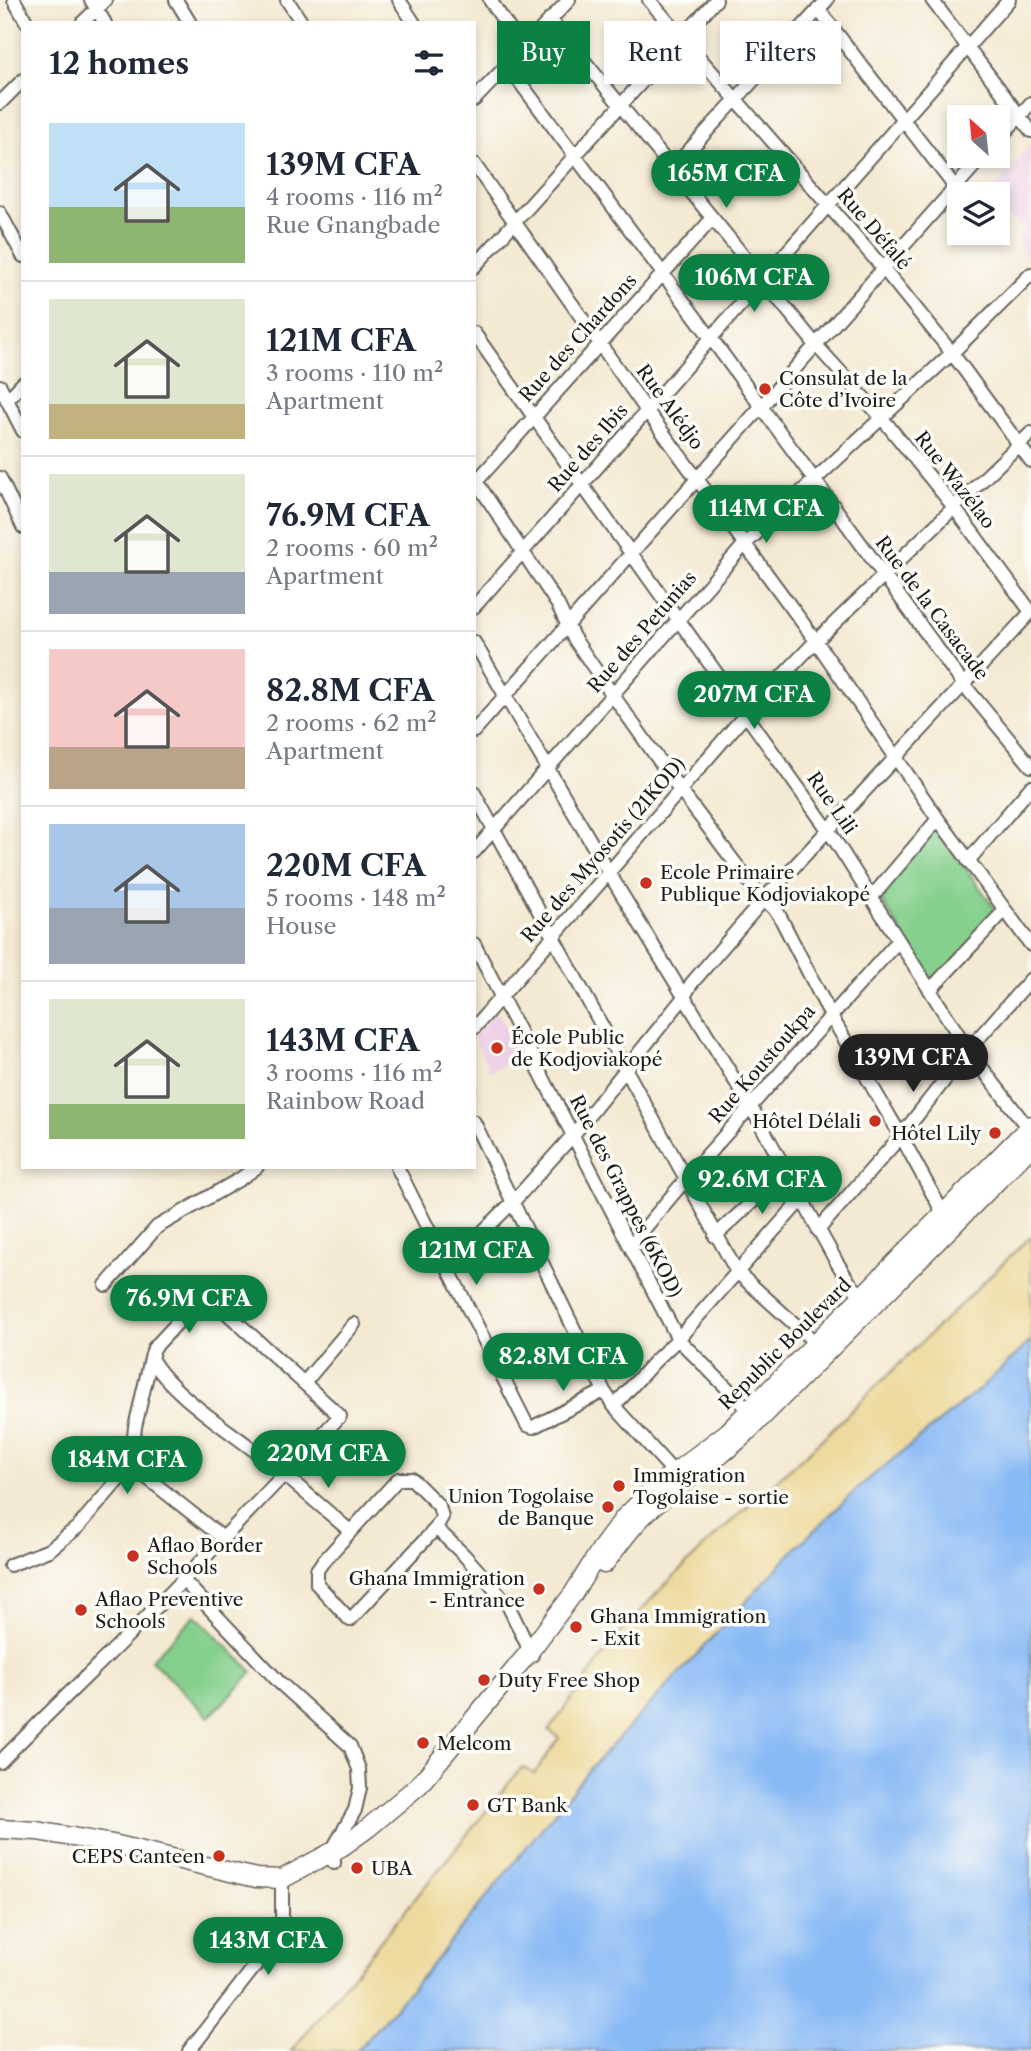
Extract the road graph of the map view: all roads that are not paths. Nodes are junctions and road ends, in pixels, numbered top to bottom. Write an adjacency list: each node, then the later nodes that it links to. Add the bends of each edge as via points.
1 (14, 0): 14 (street)
2 (176, 0): 17 (street)
3 (287, 0): 18 (street)
4 (399, 0): 19 (street)
5 (490, 0): 20 (street)
6 (569, 0): 13 (street)
7 (649, 0): 21 (street, Rue Défalé)
8 (716, 0): 22 (street)
9 (932, 0): 23 (street)
10 (1009, 0): 23 (street, Rue des Ibis)
11 (98, 3): 15 (street); 16 (street)
12 (822, 5): 30 (street); 35 (street)
13 (550, 19): 33 (street, Rue Wazélao)
14 (26, 21)
15 (84, 21)
16 (104, 21)
17 (189, 21)
18 (301, 21)
19 (413, 21)
20 (504, 21)
21 (666, 21)
22 (697, 21)
23 (968, 48): 34 (street); 35 (street, Rue des Ibis)
24 (706, 67): 30 (street, Rue Défalé)
25 (497, 76): 29 (street)
26 (521, 84): 38 (street, Rue de la Casacade)
27 (641, 84): 33 (street)
28 (21, 88): 31 (street)
29 (476, 98)
30 (735, 100): 40 (street); 45 (street, Rue Défalé)
31 (0, 103)
32 (1031, 103): 34 (street)
33 (621, 107): 38 (street); 40 (street, Rue Wazélao)
34 (1020, 116): 36 (street); 37 (street)
35 (904, 119): 42 (street); 45 (street, Rue des Ibis)
36 (1010, 127)
37 (1031, 131)
38 (575, 156): 48 (street); 52 (street, Rue de la Casacade)
39 (476, 167): 48 (street, Rue Alédjo)
40 (673, 168): 47 (street, Rue Wazélao)
41 (972, 168): 43 (street)
42 (951, 182)
43 (960, 182)
44 (947, 196): 51 (street)
45 (827, 206): 51 (street, Rue Défalé); 54 (street, Rue des Ibis)
46 (0, 213): 49 (street)
47 (712, 219): 52 (street, Rue des Chardons); 54 (street, Rue Wazélao)
48 (515, 221): 50 (street); 57 (street, Rue Alédjo)
49 (21, 252)
50 (476, 265)
51 (883, 268): 58 (street); 59 (street, Rue Défalé)
52 (662, 273): 56 (street, Rue de la Casacade); 57 (street, Rue des Chardons)
53 (1029, 279): 59 (street, Rue des Petunias)
54 (763, 280): 56 (street, Rue des Ibis); 58 (street, Rue Wazélao)
55 (476, 336): 65 (street, Rue Lili)
56 (711, 338): 63 (street, Rue de la Casacade); 64 (street, Rue des Ibis)
57 (600, 342): 64 (street, Rue Alédjo); 65 (street, Rue des Chardons)
58 (816, 345): 63 (street); 66 (street, Rue Wazélao)
59 (952, 353): 66 (street, Rue des Petunias); 69 (street, Rue Défalé)
60 (21, 385): 62 (street)
61 (0, 386): 62 (street)
62 (7, 400): 67 (street)
63 (761, 409): 72 (street); 73 (street, Rue de la Casacade)
64 (647, 411): 72 (street, Rue Alédjo); 76 (street, Rue des Ibis)
65 (534, 416): 74 (street, Rue des Chardons); 76 (street, Rue Lili)
66 (882, 418): 73 (street, Rue des Petunias); 77 (street, Rue Wazélao)
67 (21, 427)
68 (1031, 433): 69 (street, Rue des Myosotis (21KOD))
69 (1018, 445): 70 (street, Rue Défalé); 77 (street, Rue des Myosotis (21KOD))
70 (1031, 461)
71 (0, 478): 78 (street)
72 (698, 479): 79 (street, Rue Alédjo); 81 (street)
73 (814, 479): 79 (street, Rue des Petunias); 82 (street, Rue de la Casacade)
74 (476, 480)
75 (476, 483): 80 (street)
76 (583, 484): 80 (street, Rue des Ibis); 81 (street, Rue Lili)
77 (953, 506): 82 (street, Rue des Myosotis (21KOD)); 84 (street, Rue Wazélao)
78 (21, 523)
79 (745, 544): 85 (street, Rue des Petunias); 87 (street, Rue Alédjo)
80 (522, 553): 83 (street, Rue des Ibis); 86 (street)
81 (632, 553): 85 (street, Rue Lili); 86 (street)
82 (883, 576): 87 (street, Rue des Myosotis (21KOD)); 89 (street, Rue de la Casacade)
83 (476, 605)
84 (1031, 612): 89 (street)
85 (679, 619): 90 (street, Rue des Petunias); 92 (street, Rue Lili)
86 (569, 625): 90 (street); 91 (street)
87 (816, 641): 92 (street, Rue des Myosotis (21KOD)); 94 (street, Rue Alédjo)
88 (476, 645): 91 (street)
89 (964, 685): 94 (street); 95 (street, Rue de la Casacade)
90 (612, 694): 96 (street, Rue des Petunias); 98 (street)
91 (506, 696): 93 (street); 96 (street)
92 (746, 715): 98 (street, Rue des Myosotis (21KOD)); 102 (street, Rue Lili)
93 (476, 729)
94 (896, 758): 100 (street, Rue Alédjo); 102 (street)
95 (1031, 766)
96 (548, 768): 101 (street, Rue des Petunias); 105 (street)
97 (1031, 787): 104 (street)
98 (680, 790): 105 (street, Rue des Myosotis (21KOD)); 107 (street)
99 (476, 797): 101 (street)
100 (938, 819): 104 (street, Rue Alédjo); 106 (street)
101 (494, 830): 103 (street, Rue des Petunias); 109 (street)
102 (829, 831): 106 (street, Rue Lili); 107 (street)
103 (476, 850)
104 (968, 861): 108 (street, Rue Alédjo)
105 (609, 873): 109 (street, Rue des Myosotis (21KOD)); 116 (street)
106 (871, 898): 110 (street, Rue Lili)
107 (764, 899): 116 (street); 117 (street, via 778,913)
108 (1005, 910): 111 (street, Rue Alédjo); 114 (street)
109 (552, 936): 115 (street, Rue des Myosotis (21KOD)); 120 (street)
110 (898, 941): 114 (street, Rue Lili); 117 (street, Rue Koustoukpa)
111 (1031, 945)
112 (476, 948): 115 (street, Rue des Grappes (6KOD))
113 (1031, 979): 119 (street)
114 (930, 990): 119 (street, Rue Lili)
115 (501, 997): 118 (street, Rue des Myosotis (21KOD)); 124 (street, Rue des Grappes (6KOD))
116 (684, 997): 120 (street); 121 (street)
117 (831, 1016): 121 (street, Rue Koustoukpa); 125 (street)
118 (476, 1026)
119 (968, 1050): 123 (street, Rue Lili); 125 (street)
120 (625, 1070): 124 (street); 130 (street)
121 (751, 1107): 129 (street); 130 (street, Rue Koustoukpa)
122 (476, 1126): 132 (street)
123 (1030, 1127): 133 (highway, Republic Boulevard)
124 (573, 1135): 132 (street); 136 (street, Rue des Grappes (6KOD))
125 (901, 1136): 133 (street); 134 (street)
126 (1031, 1147): 140 (highway, Republic Boulevard)
127 (254, 1169): 139 (street, via 157,1227)
128 (398, 1169): 137 (street)
129 (786, 1171): 131 (street); 135 (street)
130 (685, 1180): 135 (street); 136 (street, Rue Koustoukpa)
131 (801, 1200): 134 (street); 138 (street)
132 (513, 1202): 137 (street); 146 (street)
133 (944, 1215): 140 (highway, Republic Boulevard)
134 (818, 1230): 140 (street, via 851,1285)
135 (715, 1236): 138 (street)
136 (630, 1246): 142 (street, Rue des Grappes (6KOD))
137 (447, 1267): 146 (street, via 527,1425 533,1427)
138 (737, 1272): 142 (street); 143 (street)
139 (106, 1285)
140 (868, 1301): 143 (highway, Republic Boulevard)
141 (354, 1324): 145 (street)
142 (678, 1339): 147 (street); 148 (street, Rue des Grappes (6KOD))
143 (821, 1348): 148 (highway, Republic Boulevard); 151 (highway, Republic Boulevard, via 724,1454)
144 (151, 1358): 145 (street, via 154,1348 205,1293); 149 (street); 150 (street, via 192,1402)
145 (304, 1383): 150 (street, via 340,1416)
146 (604, 1391): 147 (street)
147 (614, 1406): 151 (street)
148 (749, 1410): 151 (highway, Republic Boulevard)
149 (131, 1465): 154 (street); 155 (street, via 78,1527 49,1550)
150 (284, 1474): 153 (street); 154 (street)
151 (678, 1478): 157 (highway, Republic Boulevard, via 658,1485 625,1517 601,1549 576,1597)
152 (436, 1528): 153 (street, via 442,1517 439,1506 412,1479 405,1478 393,1483); 153 (street, via 350,1620 317,1584 316,1577); 157 (street, via 507,1603)
153 (350, 1531)
154 (223, 1538): 156 (street)
155 (10, 1565)
156 (183, 1580): 158 (street); 160 (street, via 279,1682 350,1746 360,1788)
157 (532, 1655): 160 (highway, Republic Boulevard, via 419,1785)
158 (0, 1762)
159 (6, 1830): 161 (highway, via 247,1887)
160 (333, 1858): 161 (highway, Republic Boulevard)
161 (282, 1885): 162 (street, via 280,1934)
162 (189, 2051)

